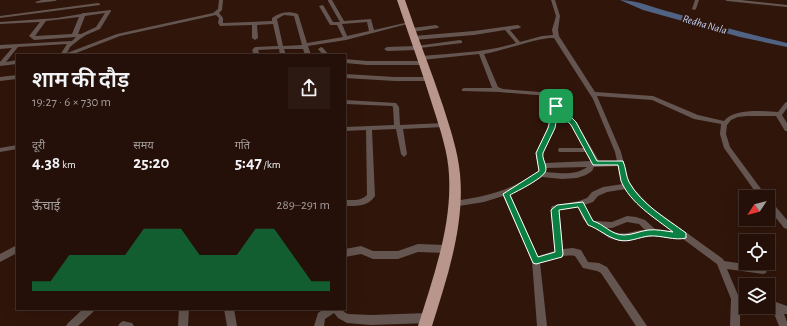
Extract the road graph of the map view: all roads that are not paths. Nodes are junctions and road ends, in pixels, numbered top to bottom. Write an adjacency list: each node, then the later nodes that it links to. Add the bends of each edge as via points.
1 (55, 0): 10 (street)
2 (77, 0): 14 (street)
3 (221, 0): 19 (street, via 220,10)
4 (401, 0): 37 (highway)
5 (553, 0): 32 (street, via 558,16)
6 (697, 0): 15 (street)
7 (727, 0): 9 (street)
8 (330, 1): 16 (street)
9 (751, 1): 13 (street)
10 (37, 2)
11 (99, 2): 14 (street); 18 (street)
12 (321, 6): 17 (street)
13 (787, 6)
14 (73, 7): 21 (street); 22 (street)
15 (694, 9)
16 (337, 10): 17 (street); 27 (street)
17 (324, 11): 27 (street, via 330,22)
18 (94, 12): 20 (street); 35 (street, via 109,12 98,28)
19 (217, 12): 25 (street, via 222,25); 47 (street, via 119,35)
20 (83, 14): 22 (street); 35 (street)
21 (0, 17)
22 (69, 17): 23 (street)
23 (44, 20): 26 (street); 35 (street, via 32,36 34,38)
24 (274, 22): 25 (street); 40 (street, via 275,16 295,14); 42 (street)
25 (254, 23): 33 (street)
26 (0, 24)
27 (341, 24): 31 (street, via 368,20); 34 (street)
28 (436, 27): 37 (street)
29 (518, 27): 30 (street)
30 (506, 29): 37 (street); 38 (street)
31 (372, 31): 34 (street); 37 (street)
32 (556, 36): 38 (street); 61 (street)
33 (255, 38)
34 (346, 38): 40 (street)
35 (73, 39): 39 (street); 46 (street)
36 (460, 42): 37 (street)
37 (417, 44): 43 (street); 45 (street); 52 (street, via 367,64); 58 (highway)
38 (519, 44): 45 (street, via 502,50)
39 (16, 46): 41 (street); 54 (street)
40 (305, 46): 42 (street); 50 (street)
41 (0, 47)
42 (280, 48): 48 (street, via 257,48); 49 (street)
43 (387, 48)
44 (321, 49): 51 (street)
45 (481, 52): 60 (street)
46 (63, 54)
47 (69, 54)
48 (257, 54)
49 (283, 54)
50 (308, 54)
51 (325, 54)
52 (346, 61)
53 (16, 62): 54 (street)
54 (1, 64)
55 (346, 76): 58 (street)
56 (16, 77): 57 (street)
57 (0, 79)
58 (429, 79): 67 (highway)
59 (464, 90): 60 (street)
60 (498, 90): 64 (street, via 549,94 555,98)
61 (593, 94): 66 (street, via 647,97 696,117); 78 (street, via 616,145)
62 (346, 102): 68 (street, via 394,104)
63 (787, 104): 65 (street)
64 (556, 106): 75 (street, via 574,124); 79 (street, via 552,128 539,153)
65 (780, 114): 66 (street, via 743,114 732,116); 71 (street)
66 (725, 123): 82 (street, via 723,135 727,148)
67 (444, 125): 68 (street); 85 (highway, via 451,149)
68 (398, 127): 69 (street); 76 (street)
69 (369, 128): 70 (street); 84 (street, via 371,196 362,202)
70 (346, 129)
71 (787, 129)
72 (16, 147): 73 (street)
73 (0, 150)
74 (561, 150): 75 (street)
75 (588, 150): 77 (street)
76 (404, 154)
77 (594, 163): 78 (street); 79 (street); 80 (street, via 589,170 580,174)
78 (621, 163): 81 (street)
79 (542, 166): 80 (street)
80 (540, 174): 83 (street)
81 (627, 186): 86 (street, via 600,190 590,200); 91 (street, via 648,208)
82 (758, 190)
83 (506, 194): 85 (street); 97 (street)
84 (346, 203)
85 (453, 204): 93 (highway)
86 (580, 204): 88 (street, via 589,221); 95 (street, via 555,208)
87 (775, 211): 89 (street)
88 (597, 225): 90 (street, via 610,235 624,238); 90 (street, via 612,226 627,220 636,220 642,222)
89 (787, 226)
90 (653, 233): 91 (street)
91 (684, 236): 98 (street, via 714,256)
92 (16, 249): 96 (street)
93 (446, 249): 94 (street, via 418,248 398,255 373,255 361,250); 110 (highway)
94 (346, 253)
95 (559, 254): 97 (street); 118 (street, via 576,252 586,265 604,270)
96 (0, 258)
97 (536, 261): 117 (street)
98 (722, 265): 99 (street); 100 (street)
99 (739, 267)
100 (735, 299): 101 (street); 119 (street)
101 (739, 299)
102 (775, 307): 108 (street)
103 (89, 310): 111 (street)
104 (184, 310): 114 (street)
105 (229, 310): 115 (street)
106 (331, 310): 116 (street, via 322,316)
107 (338, 310): 110 (street, via 347,318)
108 (787, 310)
109 (775, 311): 120 (street)
110 (427, 322)
111 (71, 326)
112 (123, 326): 113 (street)
113 (129, 326)
114 (183, 326)
115 (232, 326)
116 (319, 326)
117 (542, 326)
118 (642, 326)
119 (735, 326)
120 (784, 326)

